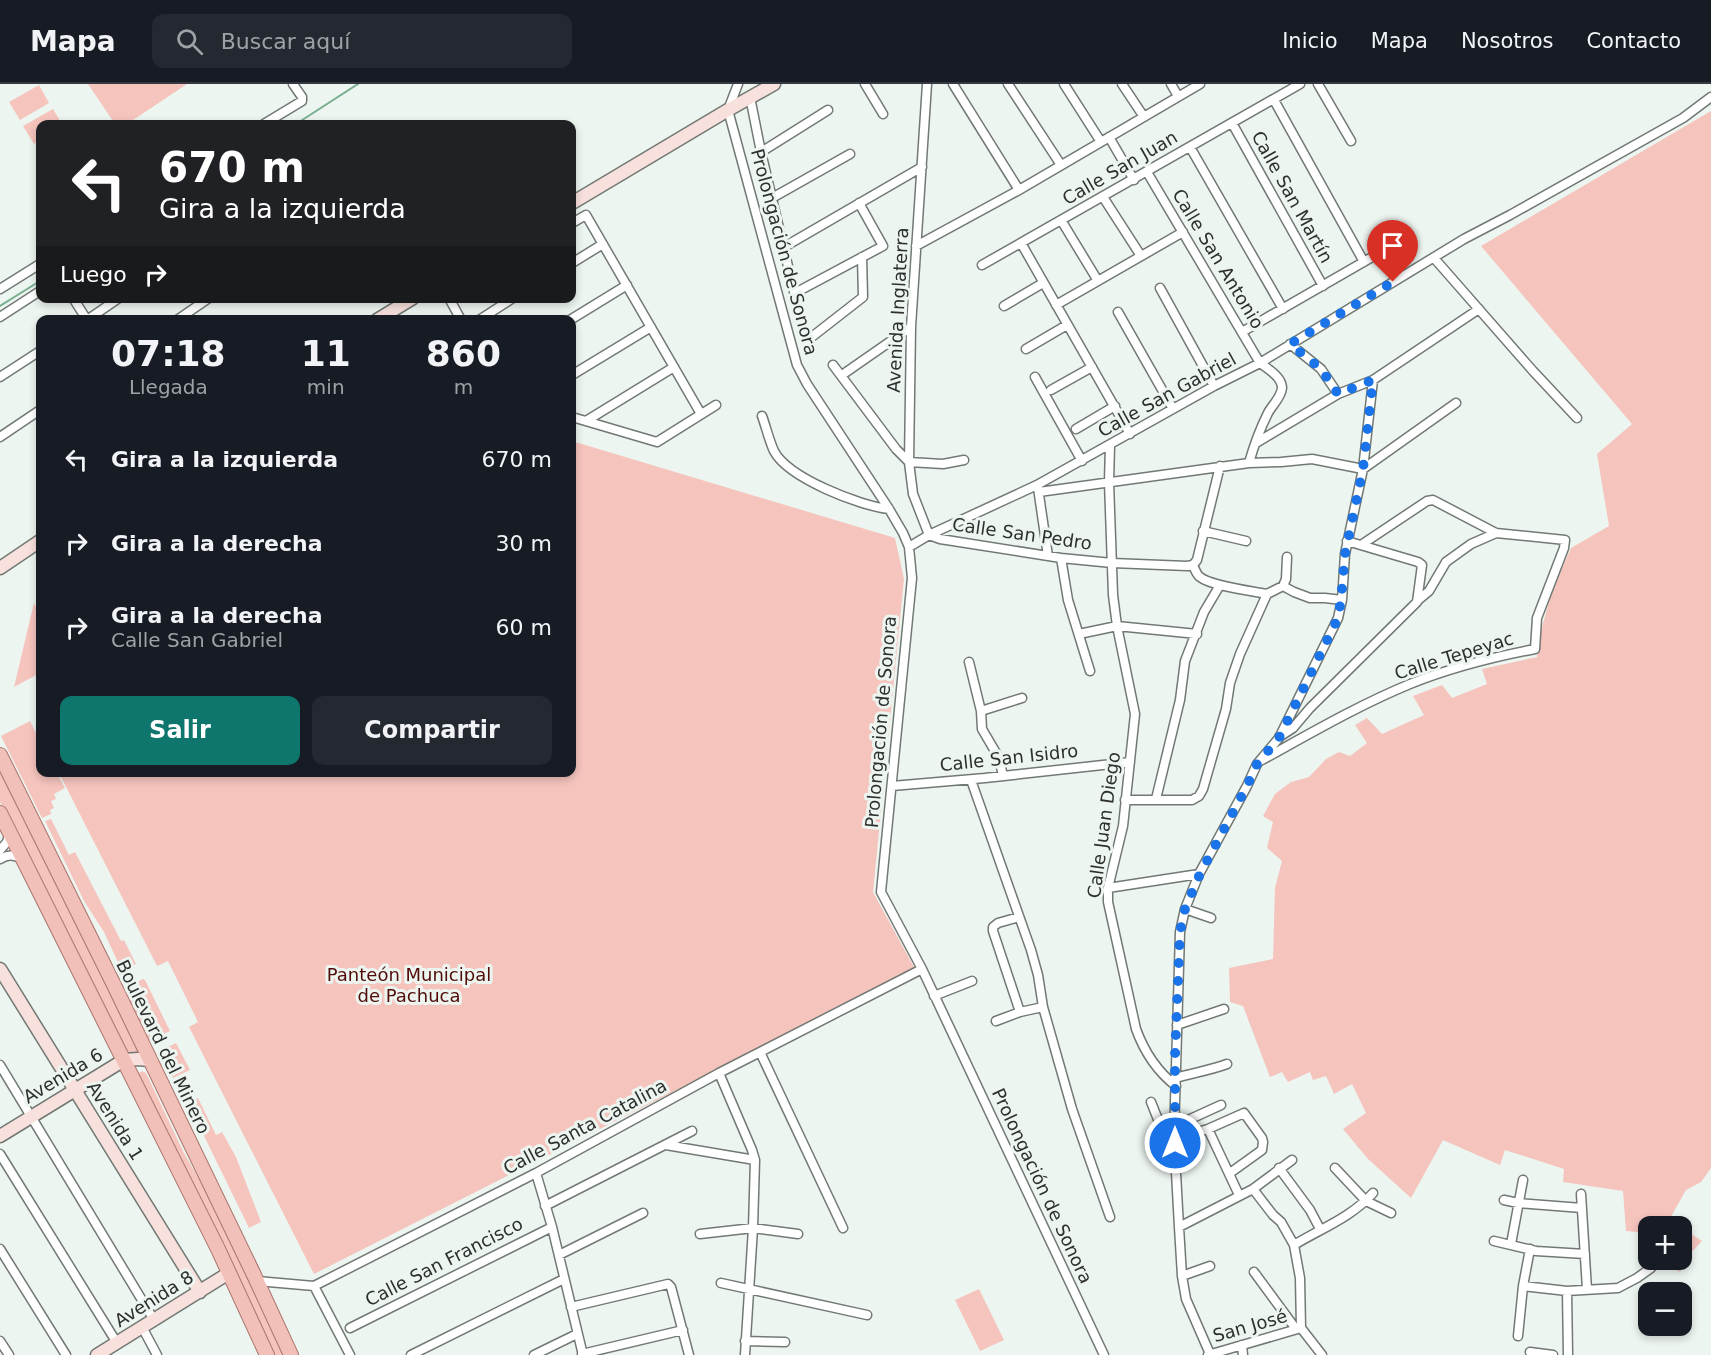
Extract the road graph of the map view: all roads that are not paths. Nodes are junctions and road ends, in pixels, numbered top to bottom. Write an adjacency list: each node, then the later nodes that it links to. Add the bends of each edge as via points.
1 (293, 84): 22 (street, via 302,101)
2 (738, 84): 18 (street)
3 (865, 84): 20 (street)
4 (927, 84): 30 (street, Avenida Inglaterra)
5 (953, 84): 33 (street)
6 (1008, 84): 29 (street)
7 (1065, 84): 24 (street)
8 (1122, 84): 21 (street)
9 (1171, 84): 14 (street)
10 (1200, 84): 14 (street)
11 (1300, 84): 17 (street, Calle San Juan)
12 (1318, 84): 25 (street)
13 (768, 86): 15 (street)
14 (1178, 96): 21 (street)
15 (750, 97): 18 (street); 27 (street)
16 (1711, 97): 48 (street, Calle San Gabriel, via 1683,118)
17 (1274, 100): 23 (street, Calle San Juan); 50 (street)
18 (728, 110): 36 (street); 118 (street, Prolongación de Sonora, via 797,365)
19 (828, 110): 27 (street)
20 (883, 114)
21 (1144, 117): 24 (street)
22 (271, 120)
23 (1232, 123): 26 (street, Calle San Juan); 56 (street, Calle San Martín)
24 (1105, 139): 29 (street); 32 (street)
25 (1351, 141)
26 (1190, 147): 31 (street, Calle San Juan); 67 (street)
27 (761, 152): 35 (street)
28 (850, 154): 35 (street)
29 (1061, 165): 33 (street)
30 (922, 167): 37 (street); 44 (street, Avenida Inglaterra)
31 (1147, 172): 32 (street, Calle San Juan); 40 (street, Calle San Antonio)
32 (1134, 180): 34 (street, Calle San Juan)
33 (1019, 190): 44 (street)
34 (1103, 196): 39 (street, Calle San Juan); 46 (street)
35 (772, 198): 45 (street)
36 (576, 201)
37 (858, 203): 45 (street); 47 (street, via 883,246)
38 (576, 220): 42 (street, via 585,215)
39 (1061, 220): 41 (street, Calle San Juan); 53 (street)
40 (1183, 232): 46 (street); 79 (street, Calle San Antonio)
41 (1021, 243): 51 (street, Calle San Juan); 54 (street)
42 (603, 244): 49 (street); 55 (street)
43 (1393, 245): 50 (street, Calle San Gabriel)
44 (916, 246): 78 (street, Avenida Inglaterra)
45 (784, 247): 59 (street)
46 (1141, 256): 53 (street)
47 (862, 257): 59 (street); 59 (street, via 863,297 813,336 804,334)
48 (1434, 258): 68 (street); 80 (street, Calle San Gabriel)
49 (576, 261)
50 (1364, 262): 56 (street, Calle San Gabriel)
51 (982, 265)
52 (36, 266): 58 (street)
53 (1098, 281): 65 (street)
54 (1044, 283): 65 (street); 66 (street)
55 (627, 285): 74 (street); 77 (street)
56 (1323, 286): 67 (street, Calle San Gabriel)
57 (1160, 288): 92 (street)
58 (0, 289)
59 (795, 293)
60 (36, 294): 75 (street)
61 (112, 303): 70 (street)
62 (202, 303): 71 (street)
63 (405, 303): 72 (street)
64 (505, 303): 73 (street)
65 (1056, 305): 76 (street)
66 (1004, 306)
67 (1283, 309): 79 (street, Calle San Gabriel)
68 (1479, 309): 91 (street); 103 (street)
69 (1118, 312): 98 (street)
70 (94, 315)
71 (184, 315)
72 (385, 315)
73 (487, 315)
74 (576, 316)
75 (0, 317)
76 (1067, 325): 81 (street); 86 (street)
77 (651, 327): 85 (street); 87 (street)
78 (911, 327): 88 (street); 112 (street, Avenida Inglaterra)
79 (1242, 332): 83 (street, Calle San Antonio)
80 (1290, 344): 83 (street, Calle San Gabriel); 94 (street, via 1321,369)
81 (1026, 349)
82 (36, 354): 89 (street)
83 (1260, 363): 92 (street, Calle San Gabriel); 108 (street, Calle San Antonio, via 1279,379 1282,387)
84 (833, 364): 88 (street)
85 (674, 367): 100 (street); 104 (street)
86 (1092, 367): 93 (street); 97 (street)
87 (576, 373)
88 (842, 375): 112 (street)
89 (0, 377)
90 (1035, 377): 111 (street)
91 (1373, 380): 94 (street); 115 (street)
92 (1214, 386): 98 (street, Calle San Gabriel)
93 (1051, 390)
94 (1338, 394): 108 (street)
95 (1456, 403): 115 (street)
96 (716, 405): 100 (street)
97 (1114, 406): 105 (street); 106 (street)
98 (1173, 409): 106 (street, Calle San Gabriel)
99 (36, 413): 107 (street)
100 (701, 414): 104 (street, via 657,442)
101 (762, 416): 118 (street, via 775,453 788,468 823,488)
102 (576, 418): 104 (street)
103 (1577, 418)
104 (586, 421)
105 (1076, 429)
106 (1130, 434): 109 (street, Calle San Gabriel)
107 (0, 437)
108 (1254, 443): 113 (street)
109 (1110, 445): 111 (street, Calle San Gabriel); 116 (street, Calle Juan Diego)
110 (964, 460): 112 (street, via 943,464)
111 (1082, 461): 117 (street, Calle San Gabriel)
112 (909, 462): 121 (street, Avenida Inglaterra, via 913,494)
113 (1249, 463): 114 (street); 115 (street, via 1312,459)
114 (1220, 466): 116 (street); 119 (street)
115 (1363, 469): 123 (street)
116 (1109, 482): 117 (street); 130 (street, Calle Juan Diego)
117 (1038, 488): 121 (street, Calle San Gabriel); 127 (street)
118 (889, 509): 126 (street, Prolongación de Sonora)
119 (1203, 531): 122 (street); 131 (street)
120 (1496, 533): 125 (street, via 1433,500); 137 (street, via 1471,544 1446,562 1429,591); 148 (street, Calle Tepeyac, via 1565,540 1538,618 1535,649 1412,683)
121 (929, 536): 126 (street, Calle San Gabriel); 127 (street, Calle San Pedro)
122 (1246, 541)
123 (1347, 541): 125 (street); 136 (street)
124 (36, 544): 132 (street)
125 (1361, 545): 137 (street, via 1422,565)
126 (909, 547): 151 (street, Prolongación de Sonora, via 912,578)
127 (1048, 556): 129 (street, Calle San Pedro)
128 (1287, 557): 134 (street)
129 (1062, 558): 130 (street, Calle San Pedro); 139 (street)
130 (1112, 563): 131 (street, Calle San Pedro); 138 (street, Calle Juan Diego)
131 (1193, 565): 133 (street, via 1202,579)
132 (0, 568)
133 (1220, 585): 135 (street); 140 (street, via 1204,612)
134 (1283, 586): 135 (street); 136 (street, via 1310,598)
135 (1267, 594): 152 (street, via 1230,683 1203,789 1192,800)
136 (1341, 600): 145 (street, via 1338,618)
137 (1417, 602): 145 (street)
138 (1117, 626): 139 (street); 140 (street); 147 (street, Calle Juan Diego, via 1135,714)
139 (1078, 634): 142 (street)
140 (1197, 634): 152 (street, via 1185,661 1180,700)
141 (969, 662): 144 (street)
142 (1090, 671)
143 (1022, 698): 144 (street)
144 (981, 711): 149 (street, via 982,729 999,758)
145 (1279, 738): 148 (street)
146 (0, 755): 175 (main road, Boulevard del Minero)
147 (1130, 762): 149 (street, Calle San Isidro); 153 (street, Calle Juan Diego)
148 (1257, 764): 159 (street)
149 (1004, 776): 150 (street, Calle San Isidro)
150 (977, 779): 151 (street, Calle San Isidro); 162 (street)
151 (892, 786): 165 (street, Prolongación de Sonora, via 881,892)
152 (1156, 799): 153 (street)
153 (1125, 800): 160 (street, Calle Juan Diego)
154 (0, 813): 155 (main road)
155 (10, 832): 156 (street); 158 (main road)
156 (0, 850)
157 (0, 859): 158 (street, via 12,855)
158 (24, 861): 174 (main road)
159 (1200, 874): 160 (street); 161 (street)
160 (1108, 888): 179 (street, Calle Juan Diego, via 1136,1029 1165,1077)
161 (1185, 909): 163 (street); 172 (street, via 1180,932)
162 (1019, 917): 168 (street, via 1038,975); 170 (street, via 998,923 993,931)
163 (1210, 918)
164 (0, 969): 180 (street, Avenida 1)
165 (922, 969): 167 (street, Prolongación de Sonora); 173 (street, Calle Santa Catalina)
166 (972, 981): 167 (street)
167 (934, 996): 266 (street, Prolongación de Sonora)
168 (1043, 1007): 170 (street); 210 (street, via 1072,1109)
169 (1224, 1009): 172 (street)
170 (1020, 1012): 171 (street)
171 (996, 1021)
172 (1177, 1025): 179 (street)
173 (760, 1052): 178 (street, Calle Santa Catalina); 214 (street)
174 (124, 1060): 175 (street, Avenida 6); 180 (street, Avenida 6); 228 (main road)
175 (149, 1060): 231 (main road, Boulevard del Minero)
176 (1227, 1064): 179 (street)
177 (0, 1065): 183 (street)
178 (719, 1073): 192 (street); 196 (street, Calle Santa Catalina)
179 (1175, 1082): 184 (street)
180 (75, 1090): 183 (street, Avenida 6); 238 (street, Avenida 1)
181 (1151, 1102): 188 (street, via 1159,1122)
182 (1221, 1105): 184 (street)
183 (31, 1117): 187 (street, Avenida 6); 241 (street)
184 (1175, 1126): 188 (street)
185 (1208, 1129): 188 (street); 197 (street); 197 (street, via 1244,1113 1262,1138 1262,1150)
186 (692, 1131): 189 (street)
187 (0, 1136)
188 (1175, 1142): 190 (street); 212 (street)
189 (666, 1145): 192 (street); 206 (street)
190 (1162, 1152)
191 (0, 1154): 251 (street)
192 (755, 1160): 213 (street)
193 (1292, 1160): 194 (street)
194 (1279, 1168): 199 (street); 215 (street)
195 (1335, 1168): 204 (street)
196 (536, 1173): 206 (street); 233 (street, Calle Santa Catalina)
197 (1230, 1173): 202 (street)
198 (1523, 1180): 205 (street)
199 (1253, 1189): 202 (street); 220 (street, via 1281,1222)
200 (1373, 1193): 204 (street)
201 (1581, 1194): 207 (street)
202 (1239, 1195): 212 (street)
203 (1504, 1200): 205 (street)
204 (1366, 1201): 209 (street); 215 (street)
205 (1518, 1203): 207 (street); 219 (street)
206 (545, 1206): 211 (street)
207 (1582, 1208): 223 (street)
208 (643, 1213): 224 (street)
209 (1391, 1213)
210 (1110, 1217)
211 (552, 1227): 224 (street); 243 (street, Calle San Francisco)
212 (1179, 1227): 229 (street)
213 (753, 1228): 216 (street); 217 (street); 235 (street)
214 (843, 1228)
215 (1320, 1229): 220 (street)
216 (700, 1233)
217 (798, 1234)
218 (1494, 1241): 219 (street)
219 (1511, 1244): 222 (street)
220 (1294, 1245): 244 (street, via 1300,1278)
221 (0, 1249): 255 (street)
222 (1530, 1249): 223 (street); 234 (street)
223 (1585, 1254): 236 (street)
224 (559, 1255): 230 (street)
225 (1210, 1266): 229 (street)
226 (1648, 1270): 236 (street, via 1618,1288)
227 (1254, 1272): 244 (street)
228 (229, 1273): 238 (street, Avenida 8); 258 (main road)
229 (1182, 1276): 267 (street, via 1186,1299)
230 (564, 1279): 239 (street); 261 (street)
231 (257, 1281): 233 (street); 259 (main road, Boulevard del Minero)
232 (721, 1283): 235 (street)
233 (314, 1286): 260 (street)
234 (1523, 1286): 237 (street); 247 (street)
235 (750, 1289): 240 (street); 249 (street)
236 (1587, 1289): 237 (street)
237 (1567, 1291): 271 (street)
238 (200, 1292): 241 (street, Avenida 8)
239 (571, 1307): 245 (street, via 668,1284); 246 (street)
240 (867, 1315)
241 (154, 1320): 242 (street, Avenida 8)
242 (142, 1327): 251 (street, Avenida 8); 257 (street)
243 (350, 1328)
244 (1298, 1329): 252 (street, San José); 269 (street)
245 (683, 1330): 263 (street); 264 (street)
246 (577, 1334): 262 (street); 263 (street)
247 (1518, 1336)
248 (0, 1341): 254 (street)
249 (745, 1341): 250 (street); 265 (street)
250 (785, 1342)
251 (117, 1343): 256 (street, Avenida 8)
252 (1242, 1345): 267 (street, San José); 268 (street)
253 (1530, 1352): 270 (street)
254 (9, 1355)
255 (66, 1355)
256 (97, 1355)
257 (157, 1355)
258 (267, 1355)
259 (291, 1355)
260 (350, 1355)
261 (411, 1355)
262 (534, 1355)
263 (583, 1355)
264 (688, 1355)
265 (745, 1355)
266 (1104, 1355)
267 (1209, 1355)
268 (1243, 1355)
269 (1322, 1355)
270 (1553, 1355)
271 (1568, 1355)

